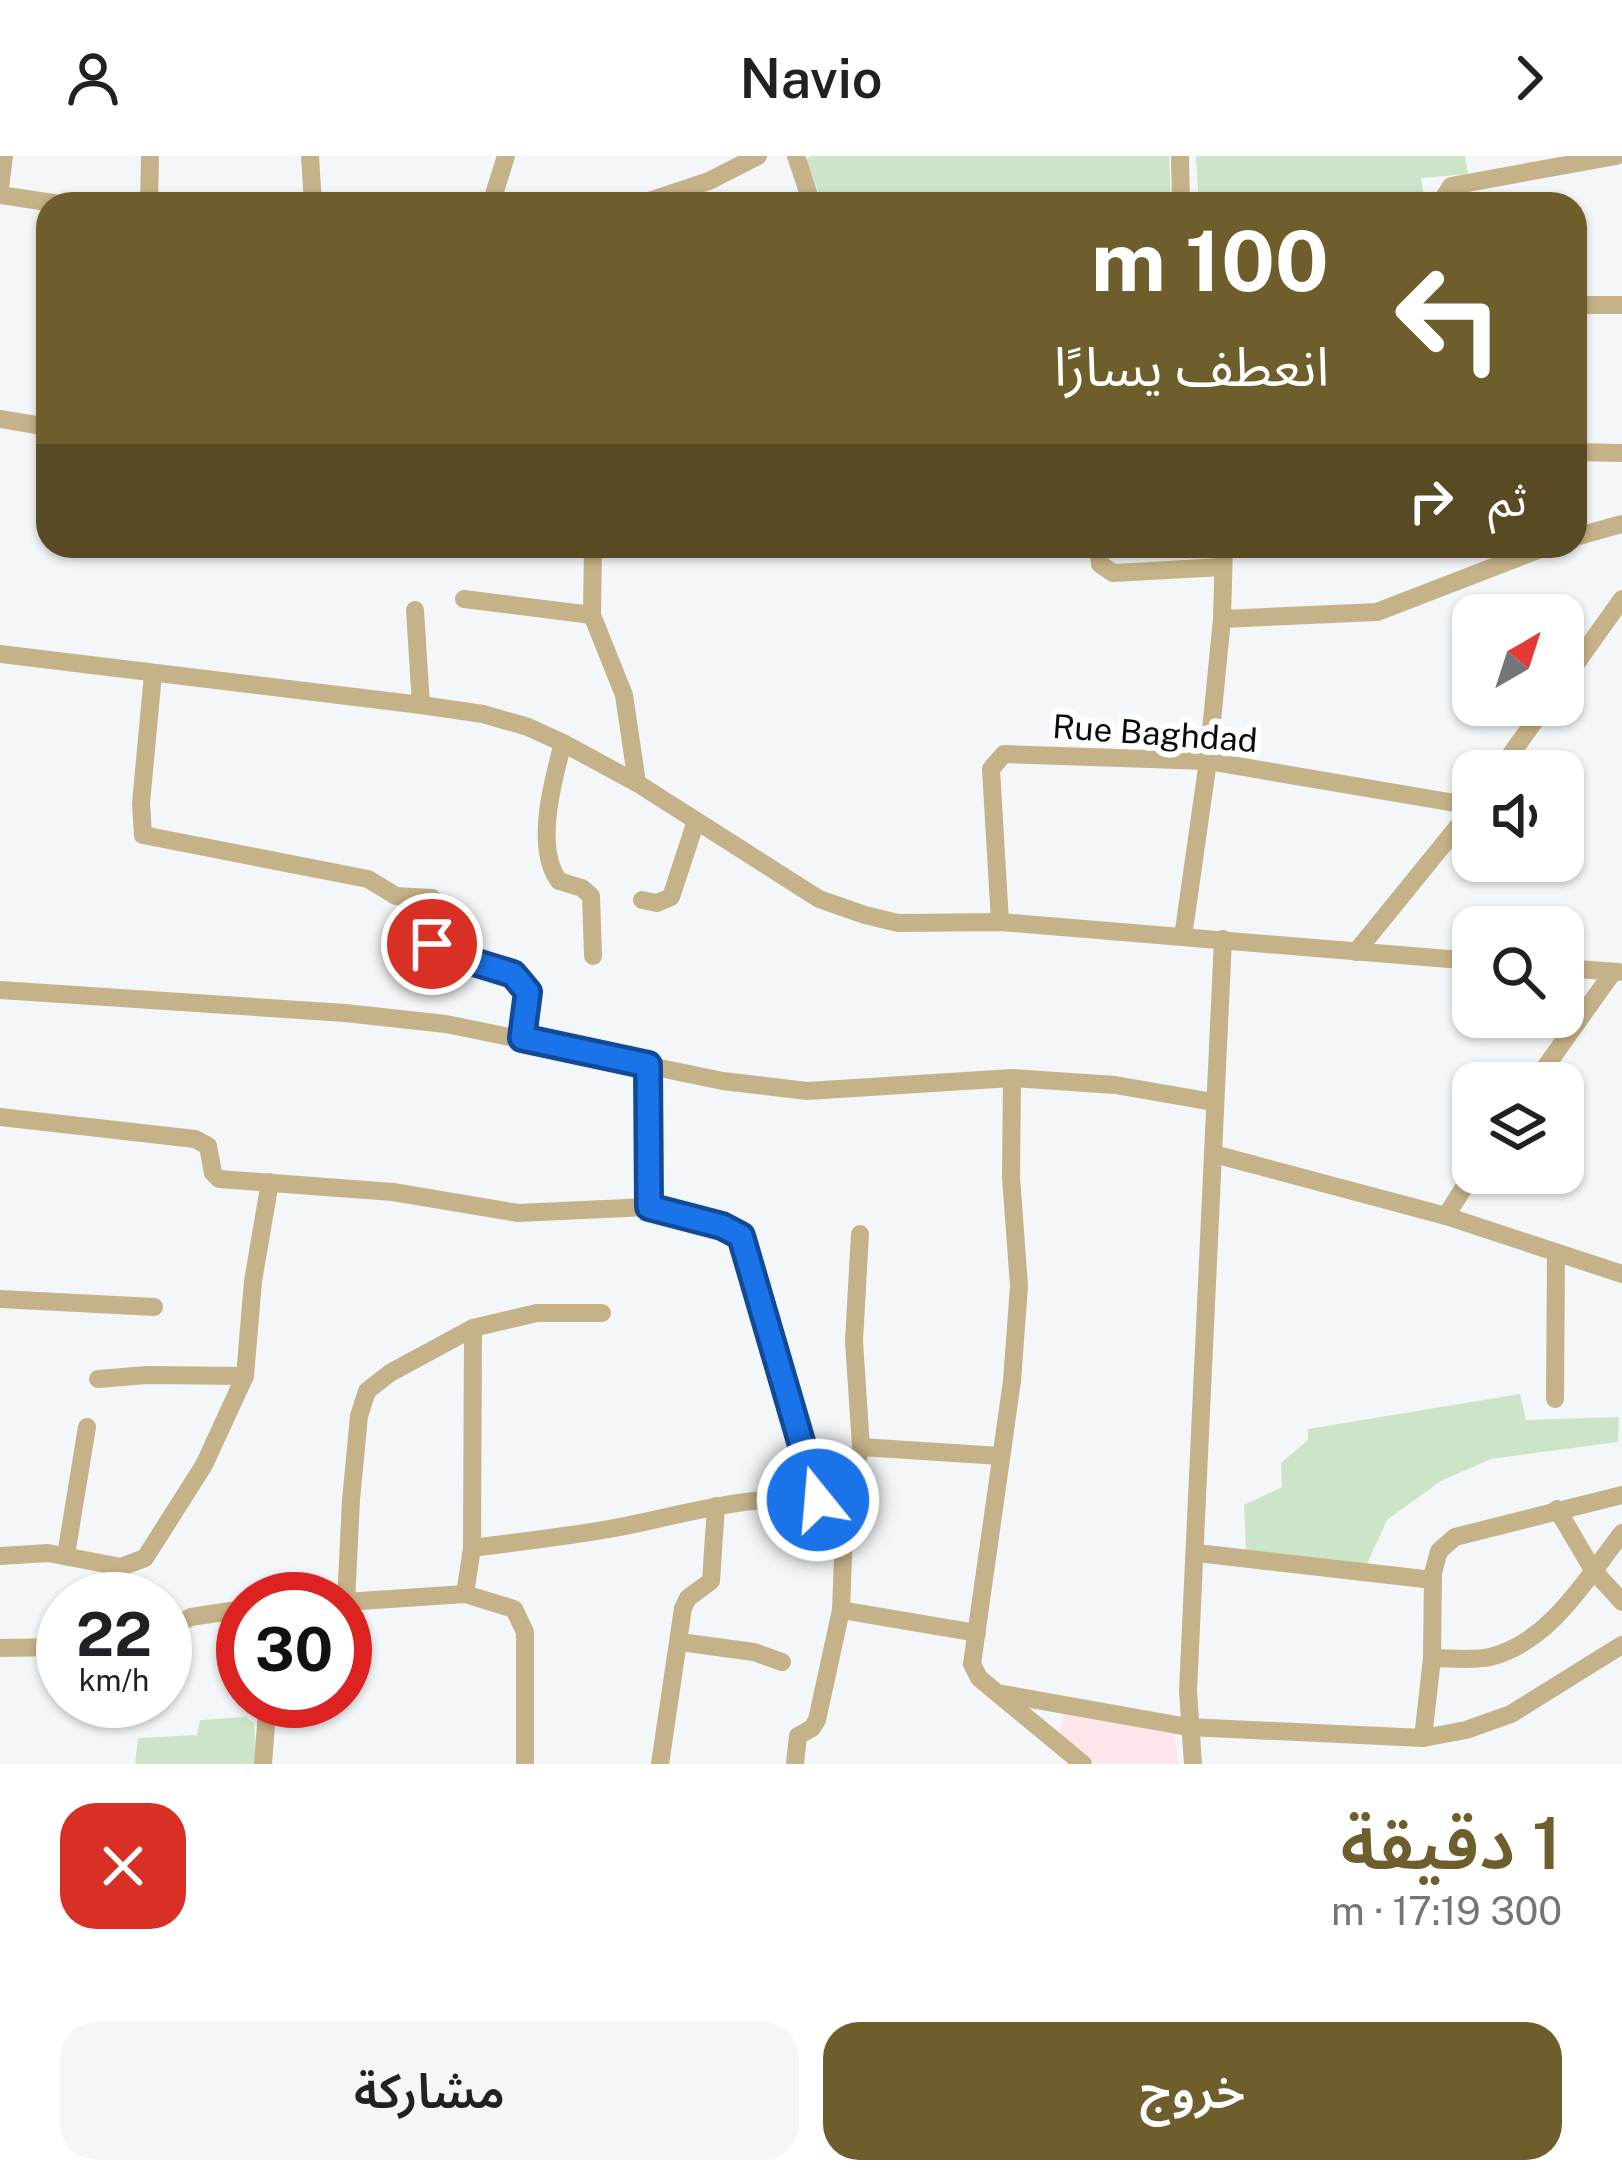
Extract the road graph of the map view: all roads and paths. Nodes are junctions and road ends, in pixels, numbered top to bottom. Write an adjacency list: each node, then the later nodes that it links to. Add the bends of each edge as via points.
1 (4, 156): 9 (street)
2 (150, 156): 10 (street)
3 (310, 156): 11 (street)
4 (506, 156): 12 (street)
5 (758, 156): 13 (street)
6 (796, 156): 14 (street)
7 (1180, 156): 15 (street)
8 (1616, 156): 16 (street)
9 (0, 191): 17 (street)
10 (149, 192)
11 (313, 192)
12 (495, 192)
13 (676, 192)
14 (808, 192)
15 (1181, 192)
16 (1447, 192)
17 (36, 199)
18 (1587, 305): 19 (street)
19 (1622, 305)
20 (0, 419): 21 (street)
21 (36, 425)
22 (1587, 452): 23 (street)
23 (1622, 453)
24 (1622, 524): 25 (street)
25 (1587, 534)
26 (593, 558): 34 (street)
27 (1099, 558): 30 (street, via 1113,573)
28 (1223, 558): 30 (street)
29 (1516, 558): 35 (street, via 1377,611)
30 (1222, 567): 35 (street)
31 (464, 599): 34 (street)
32 (1622, 599): 36 (street)
33 (416, 610): 39 (street)
34 (592, 615): 42 (street, via 624,695)
35 (1222, 620): 41 (street)
36 (1584, 652)
37 (0, 654): 38 (street)
38 (153, 674): 39 (street); 56 (street, via 143,835 432,898 435,948 513,974 525,986)
39 (421, 705): 40 (street, via 483,714)
40 (563, 743): 42 (street); 51 (street, via 548,805 550,866 559,881 591,896)
41 (1208, 761): 43 (street, Rue Baghdad); 47 (street, Rue Baghdad, via 1004,754 991,769); 48 (street)
42 (637, 783): 44 (street)
43 (1452, 803)
44 (696, 821): 46 (street, via 671,897); 47 (street, via 819,899 865,915 938,925)
45 (1452, 833): 50 (street)
46 (641, 900)
47 (1000, 922): 48 (street)
48 (1184, 937): 49 (street)
49 (1223, 939): 50 (street); 60 (street)
50 (1356, 952): 52 (street)
51 (593, 956)
52 (1452, 959)
53 (1584, 970): 54 (street)
54 (1618, 972): 57 (street)
55 (0, 990): 56 (street, via 345,1013)
56 (522, 1038): 58 (street)
57 (1550, 1062)
58 (648, 1065): 59 (street, via 807,1091); 65 (street)
59 (1012, 1078): 60 (street); 79 (street, via 1019,1286)
60 (1213, 1102): 62 (street)
61 (0, 1117): 63 (street, via 195,1139 208,1146 217,1178)
62 (1214, 1154): 66 (street); 87 (street)
63 (270, 1182): 65 (street, via 518,1214); 74 (street)
64 (1460, 1194): 66 (street)
65 (649, 1207): 81 (street, via 741,1236)
66 (1446, 1216): 68 (street)
67 (860, 1234): 78 (street, via 854,1341)
68 (1556, 1253): 69 (street); 76 (street)
69 (1622, 1274)
70 (0, 1300): 71 (street)
71 (154, 1306)
72 (602, 1313): 73 (street, via 537,1313)
73 (473, 1328): 86 (street); 91 (street, via 390,1372 363,1399)
74 (245, 1376): 75 (street); 88 (street, via 204,1465 145,1558 121,1567)
75 (98, 1379)
76 (1555, 1399)
77 (87, 1427): 88 (street)
78 (861, 1447): 79 (street); 82 (street)
79 (1000, 1456): 97 (street)
80 (1622, 1495): 84 (street)
81 (818, 1500): 82 (street); 83 (street)
82 (845, 1504): 96 (street)
83 (716, 1506): 86 (street); 98 (street, via 713,1572 685,1601)
84 (1557, 1509): 90 (street); 92 (street, via 1450,1540)
85 (1622, 1533): 90 (street)
86 (472, 1548): 93 (street)
87 (1196, 1553): 92 (street); 105 (street)
88 (66, 1555): 89 (street)
89 (0, 1556)
90 (1593, 1570): 95 (street); 102 (street, via 1555,1616 1512,1648 1484,1658)
91 (347, 1572)
92 (1433, 1580): 102 (street)
93 (465, 1594): 94 (street); 109 (street, via 506,1604 521,1617)
94 (372, 1600)
95 (1622, 1602)
96 (841, 1610): 97 (street); 111 (street, via 817,1720 798,1736)
97 (976, 1633): 104 (street, via 974,1670)
98 (680, 1642): 103 (street); 110 (street)
99 (1622, 1645): 107 (street, via 1511,1714)
100 (36, 1647): 101 (street)
101 (0, 1648)
102 (1432, 1658): 107 (street)
103 (782, 1662)
104 (998, 1693): 105 (street); 112 (street)
105 (1188, 1727): 107 (street); 113 (street)
106 (266, 1728): 108 (street)
107 (1423, 1738)
108 (263, 1764)
109 (525, 1764)
110 (660, 1764)
111 (795, 1764)
112 (1083, 1764)
113 (1193, 1764)

